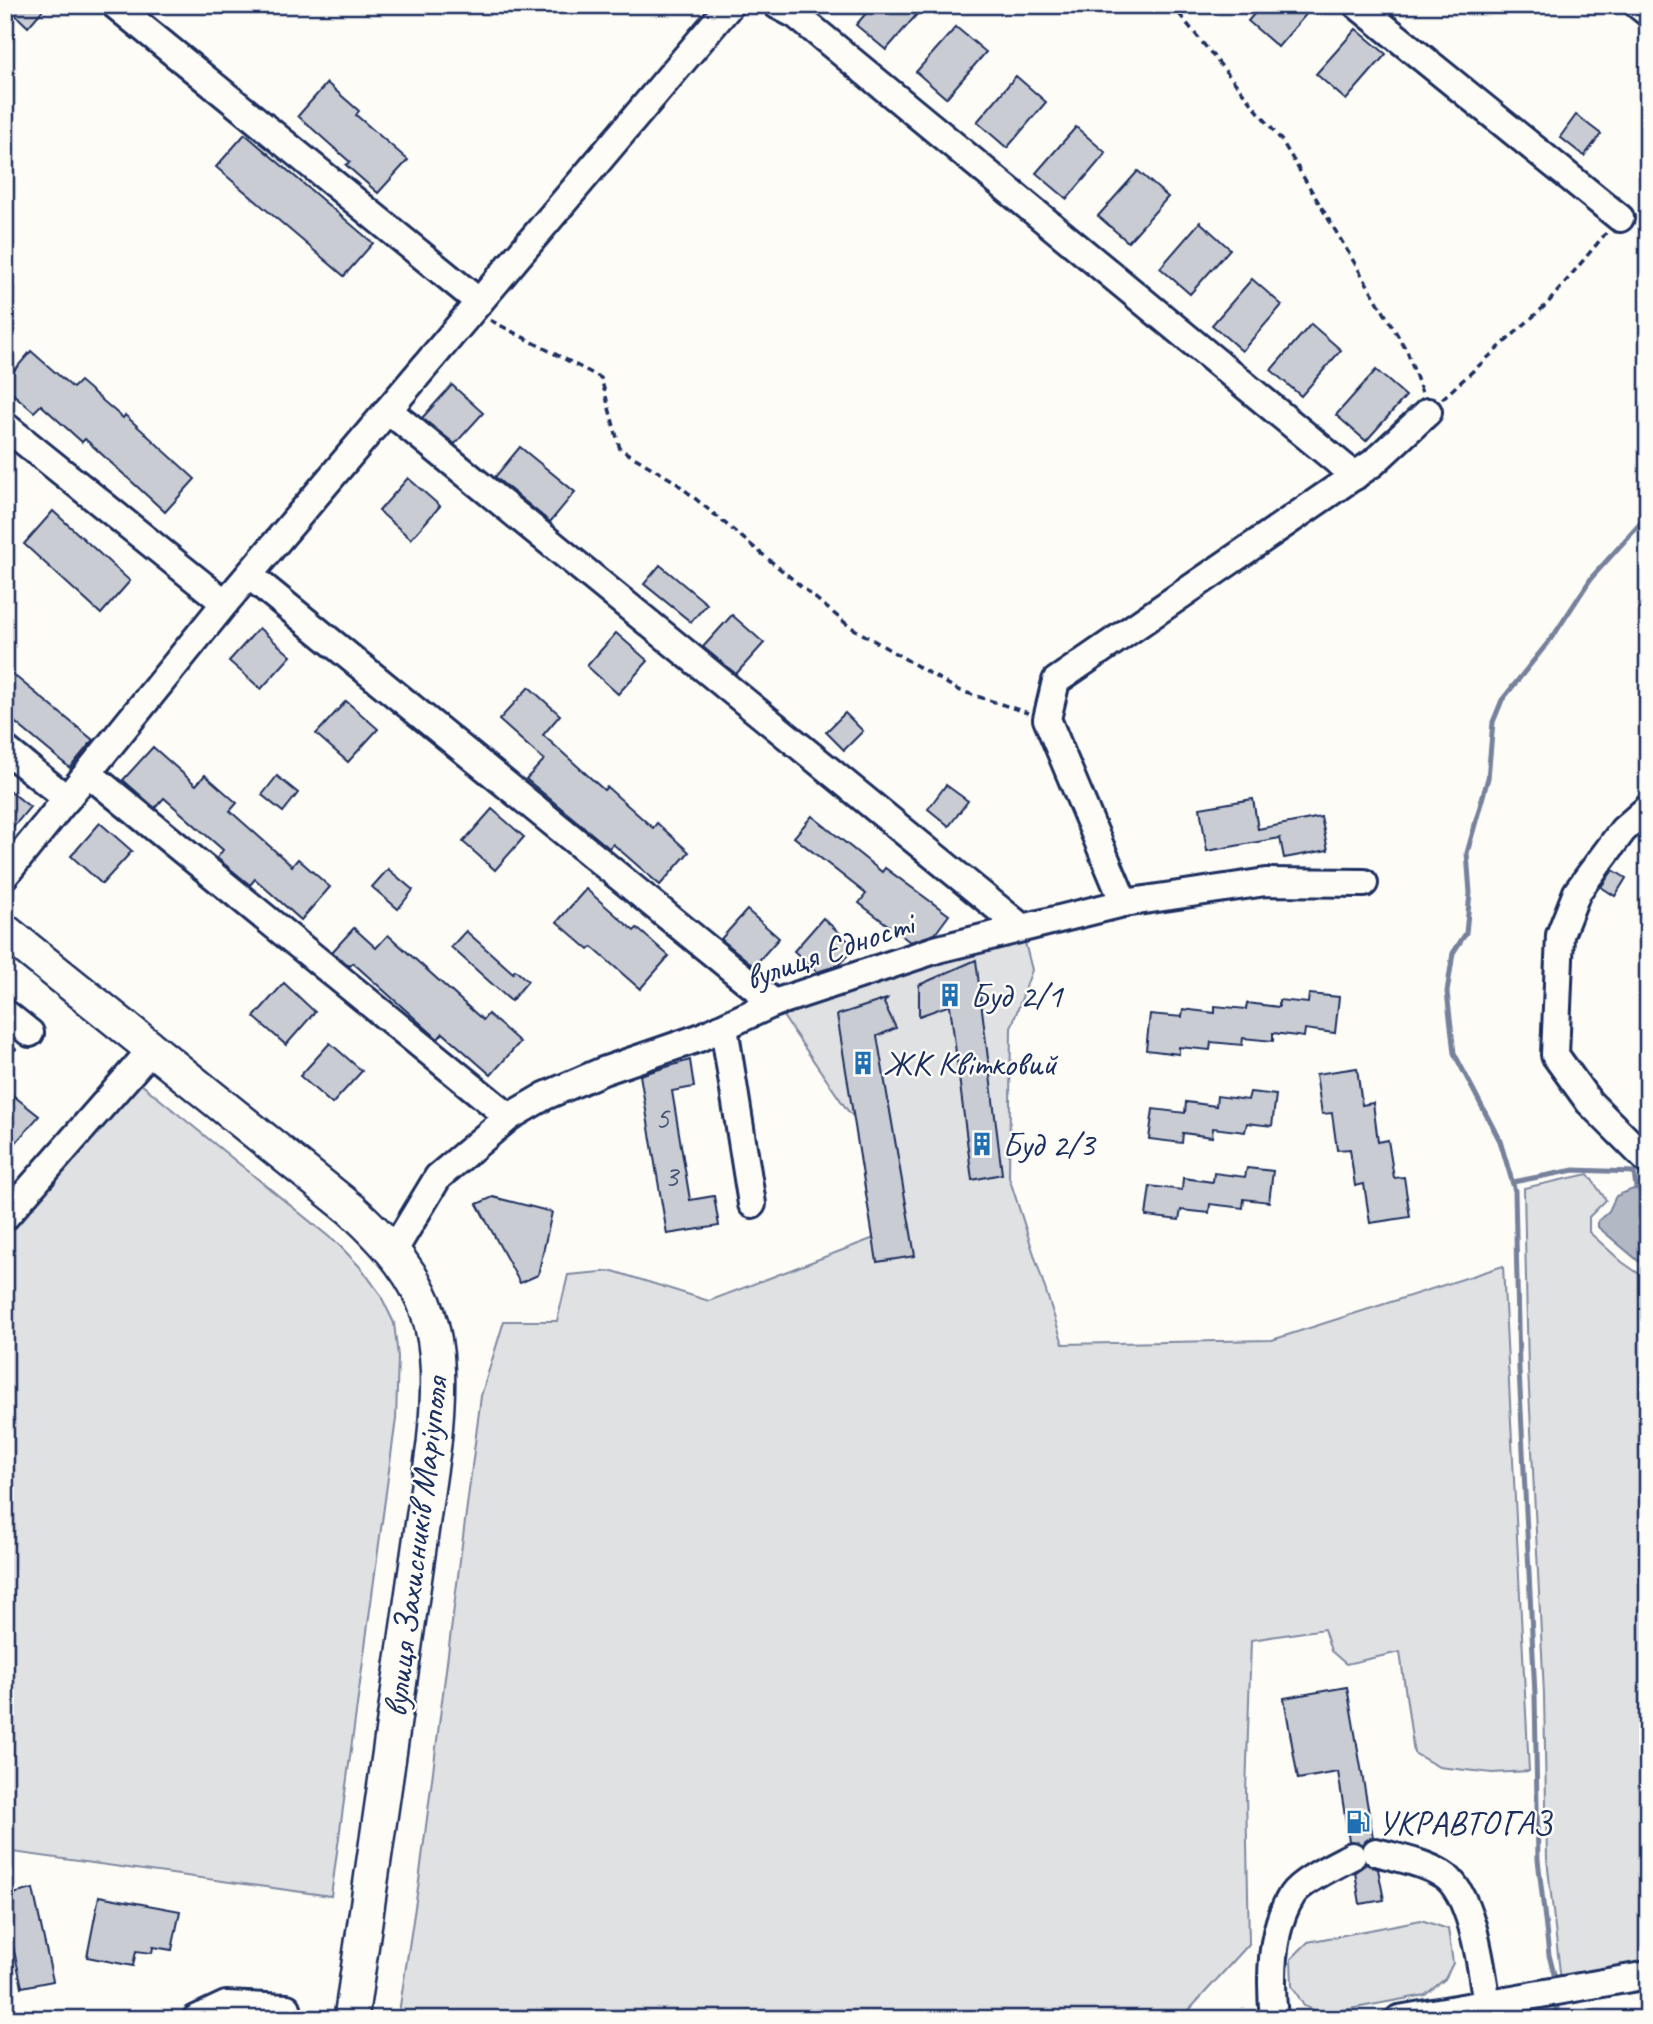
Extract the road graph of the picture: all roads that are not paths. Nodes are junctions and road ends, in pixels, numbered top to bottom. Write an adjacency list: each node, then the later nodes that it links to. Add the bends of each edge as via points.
1 (115, 5): 8 (street)
2 (730, 5): 8 (street)
3 (777, 5): 12 (street, via 796,15)
4 (1357, 5): 7 (street)
5 (1638, 5): 6 (street)
6 (1648, 13)
7 (1620, 218)
8 (476, 306): 9 (street)
9 (388, 410): 13 (street); 22 (street)
10 (1428, 412): 12 (street)
11 (5, 426): 14 (street)
12 (1354, 476): 21 (street, via 1056,681 1047,719)
13 (249, 575): 14 (street); 24 (street)
14 (225, 603): 16 (street)
15 (5, 749): 17 (street)
16 (88, 773): 17 (street); 29 (street)
17 (67, 799): 19 (street)
18 (1648, 808): 30 (street, via 1623,830 1577,892 1560,935 1555,1043 1555,1055 1589,1102)
19 (5, 875)
20 (1364, 883): 21 (street, вулиця Єдності, via 1266,882)
21 (1124, 902): 22 (street, вулиця Єдності)
22 (1021, 927): 24 (street, вулиця Єдності)
23 (5, 931): 28 (main road, вулиця Захисників Маріуполя)
24 (774, 1003): 26 (street, вулиця Єдності)
25 (5, 1013): 27 (street)
26 (724, 1027): 29 (street, вулиця Єдності, via 603,1071); 31 (street)
27 (30, 1033)
28 (152, 1049): 32 (street); 33 (main road, вулиця Захисників Маріуполя, via 351,1209)
29 (509, 1117): 33 (street, вулиця Єдності, via 438,1177)
30 (1648, 1161)
31 (752, 1204)
32 (5, 1217)
33 (394, 1250): 38 (main road, вулиця Захисників Маріуполя, via 414,1279 430,1316 439,1394)
34 (1648, 1975): 35 (street)
35 (1487, 2004): 39 (street, via 1474,1930 1445,1875 1415,1862 1364,1854 1293,1894 1278,1933 1270,1980); 40 (street)
36 (196, 2019): 37 (street, via 226,2005 287,2008)
37 (285, 2019)
38 (351, 2019)
39 (1274, 2019)
40 (1399, 2019)

